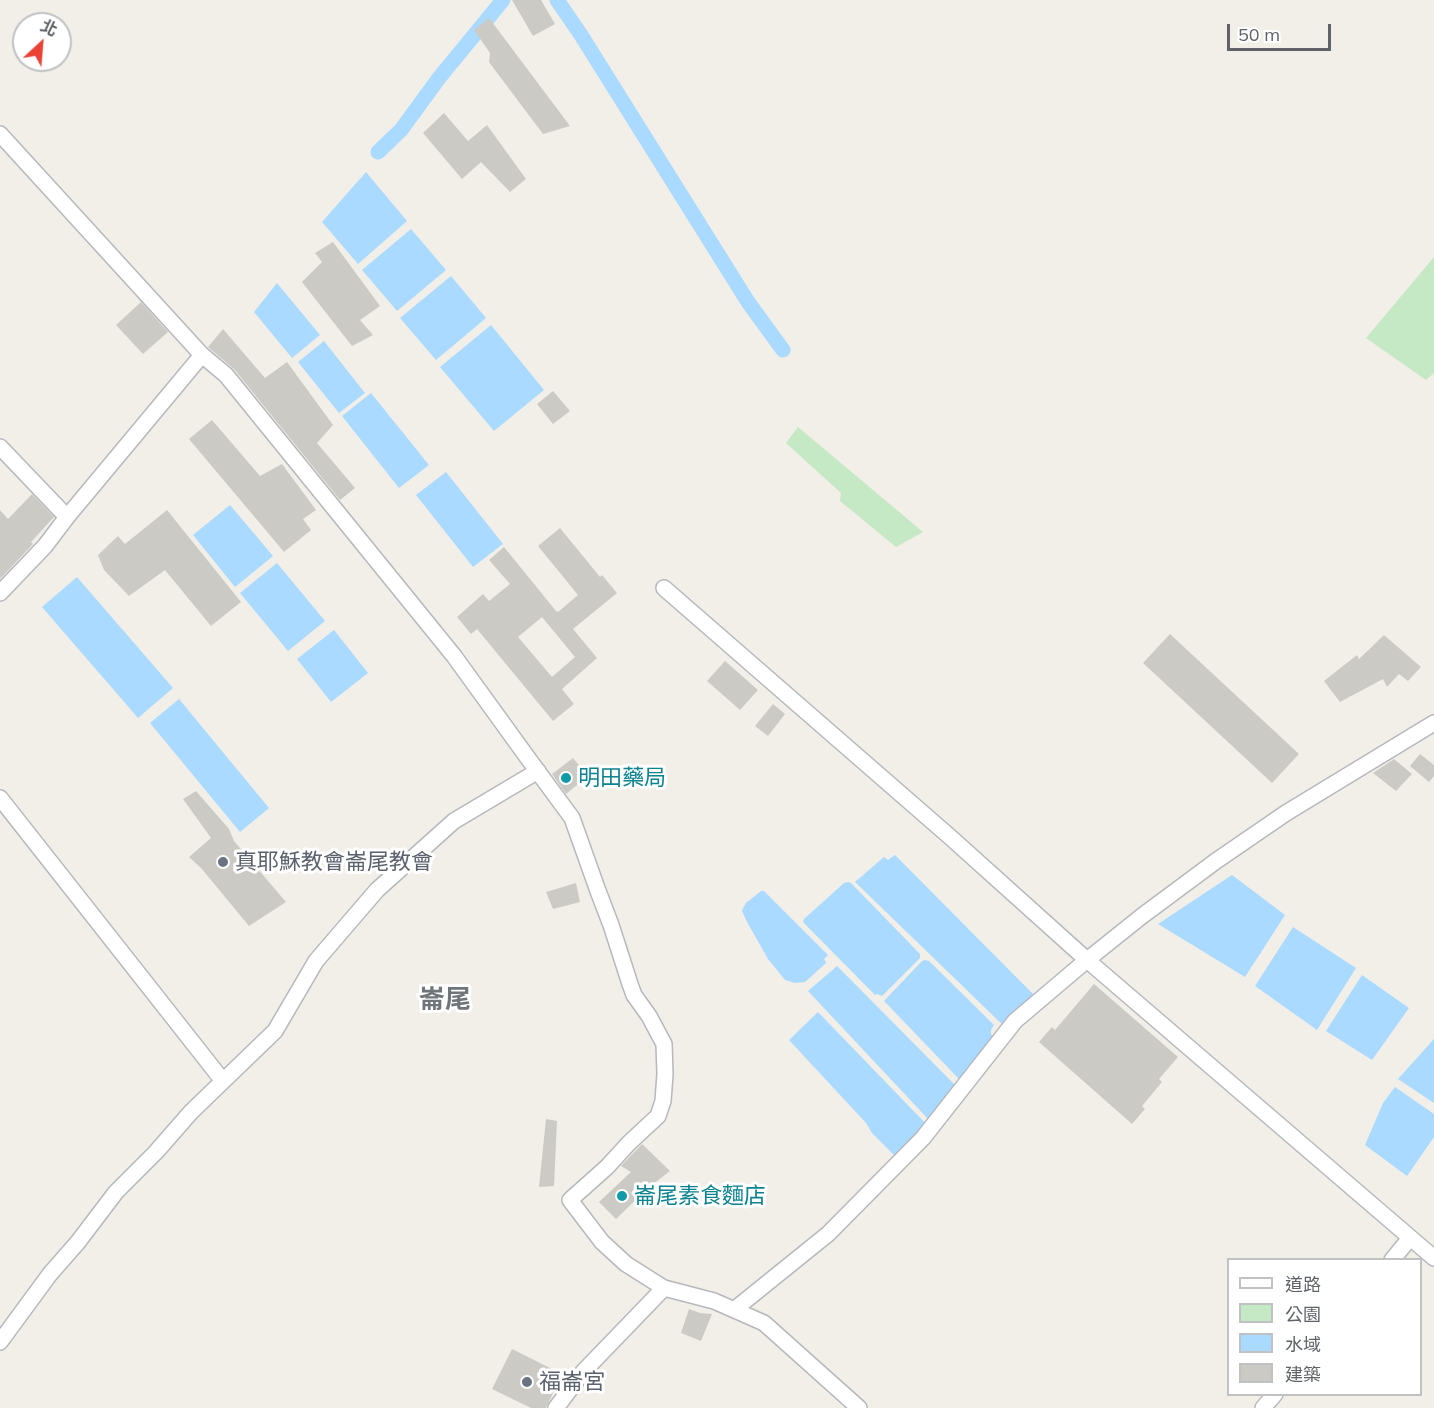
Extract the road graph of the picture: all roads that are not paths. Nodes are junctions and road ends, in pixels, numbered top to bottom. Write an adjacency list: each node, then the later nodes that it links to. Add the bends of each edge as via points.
1 (0, 134): 2 (street)
2 (202, 355): 4 (street); 8 (street, via 226,375 409,600)
3 (0, 447): 4 (street)
4 (67, 518): 6 (street)
5 (664, 588): 10 (street)
6 (0, 593)
7 (1434, 723): 10 (street, via 1286,813)
8 (538, 771): 11 (street, via 454,821 377,890 316,961 275,1030); 15 (street, via 573,818 634,994 664,1044 663,1101 657,1116 570,1200 602,1242 626,1264)
9 (0, 798): 11 (street)
10 (1086, 960): 12 (street); 16 (street, via 1015,1021 923,1138 828,1234)
11 (223, 1081): 17 (street, via 116,1192)
12 (1410, 1238): 13 (street); 14 (street)
13 (1394, 1258)
14 (1434, 1258)
15 (664, 1288): 16 (street); 19 (street, via 583,1372)
16 (735, 1309): 20 (street, via 764,1323)
17 (0, 1342)
18 (1274, 1396): 21 (street)
19 (556, 1408)
20 (859, 1408)
21 (1263, 1408)

